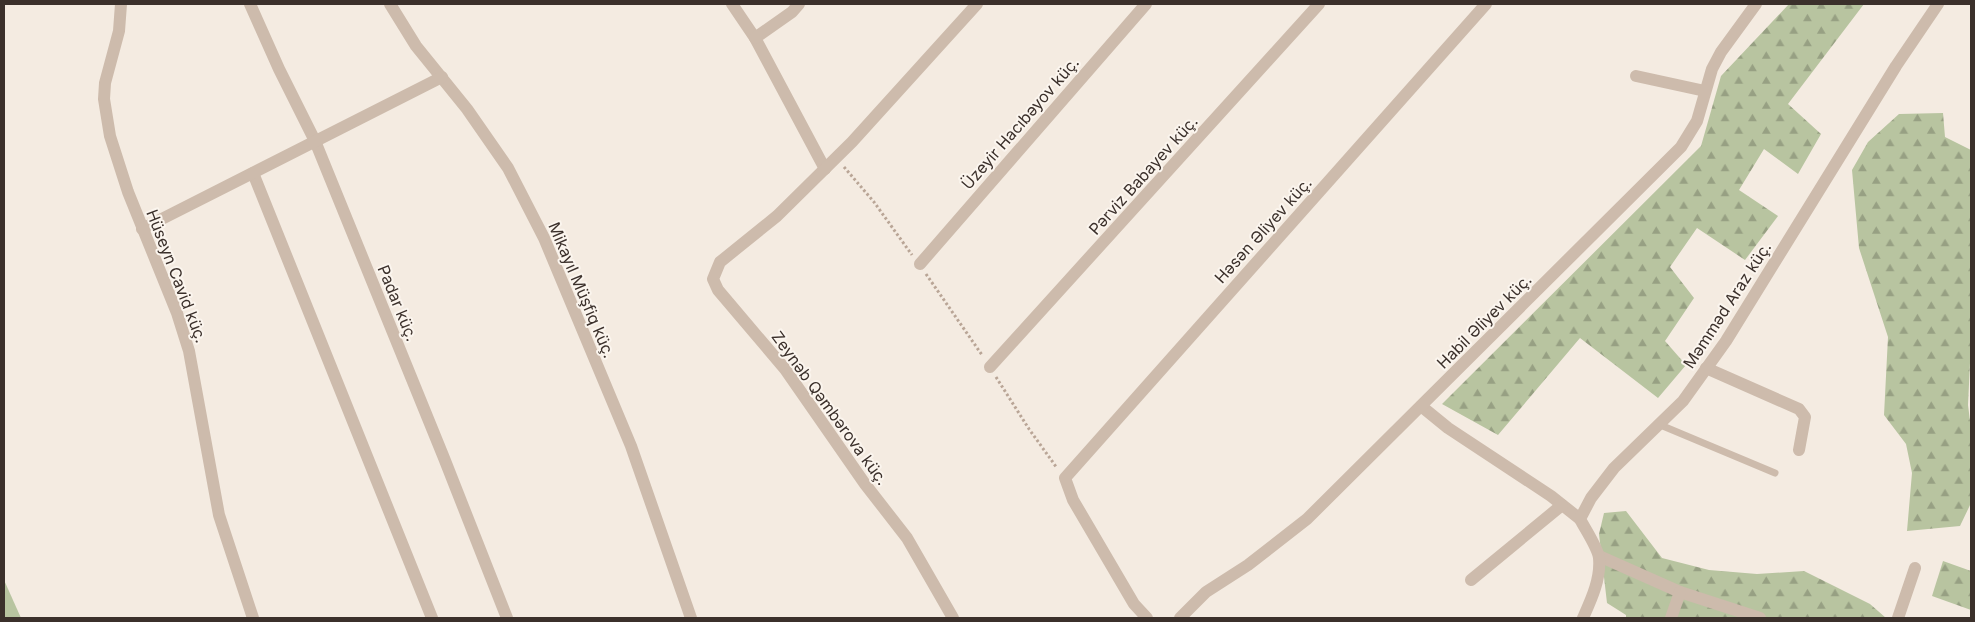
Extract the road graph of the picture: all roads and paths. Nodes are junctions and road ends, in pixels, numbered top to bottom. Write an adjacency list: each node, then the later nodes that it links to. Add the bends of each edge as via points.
1 (121, 4): 20 (street, Hüseyn Cavid küç., via 119,31 104,99 110,136)
2 (250, 4): 16 (street, Padar küç.)
3 (390, 4): 14 (street, Mikayıl Müşfiq küç., via 416,46)
4 (732, 4): 12 (street)
5 (799, 4): 12 (street)
6 (977, 4): 17 (street, Zeynəb Qəmbərova küç.)
7 (1146, 4): 21 (street, Üzeyir Hacıbəyov küç.)
8 (1319, 4): 22 (street, Pərviz Babayev küç.)
9 (1486, 4): 28 (street, Həsən Əliyev küç.)
10 (1756, 4): 15 (street, Habil Əliyev küç., via 1721,52)
11 (1938, 4): 23 (street, Məmməd Araz küç.)
12 (755, 38): 18 (street)
13 (1636, 76): 15 (street)
14 (442, 77): 16 (street); 38 (street, Mikayıl Müşfiq küç., via 508,168 544,238 631,446)
15 (1705, 91): 24 (street, Habil Əliyev küç., via 1697,121 1681,147)
16 (315, 142): 19 (street); 37 (street, Padar küç.)
17 (836, 158): 18 (street, Zeynəb Qəmbərova küç.); 21 (path)
18 (825, 169): 39 (street, Zeynəb Qəmbərova küç., via 777,216 720,262 713,279 718,290 785,369 907,538)
19 (253, 173): 20 (street); 36 (street)
20 (142, 229): 35 (street, Hüseyn Cavid küç., via 177,312 189,351 219,515)
21 (920, 264): 22 (path)
22 (990, 367): 28 (path)
23 (1706, 368): 25 (street, Məmməd Araz küç., via 1683,401); 26 (street, via 1799,409 1805,417)
24 (1421, 406): 29 (street); 41 (street, Habil Əliyev küç., via 1307,519 1248,565 1206,592)
25 (1658, 424): 27 (lane); 30 (street, Məmməd Araz küç., via 1614,468)
26 (1800, 450)
27 (1775, 473)
28 (1065, 478): 40 (street, via 1073,500 1134,604)
29 (1562, 505): 30 (street); 33 (street)
30 (1580, 519): 31 (street)
31 (1599, 556): 34 (street); 42 (street, via 1598,577)
32 (1915, 568): 45 (street)
33 (1471, 580)
34 (1680, 592): 43 (street); 44 (street)
35 (253, 618)
36 (432, 618)
37 (507, 618)
38 (691, 618)
39 (953, 618)
40 (1147, 618)
41 (1180, 618)
42 (1583, 618)
43 (1671, 618)
44 (1760, 618)
45 (1898, 618)

